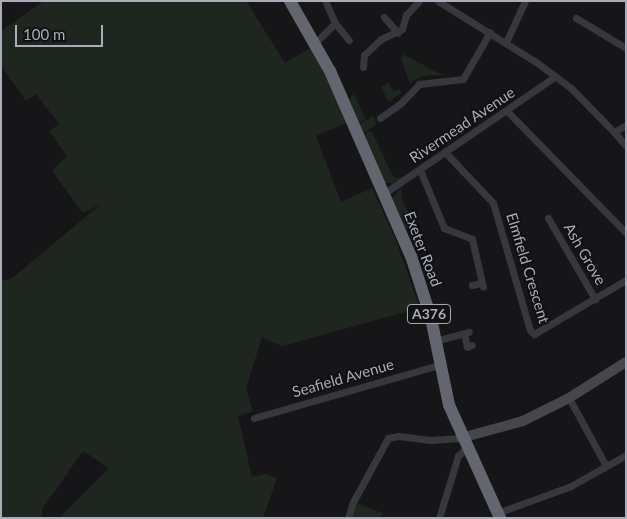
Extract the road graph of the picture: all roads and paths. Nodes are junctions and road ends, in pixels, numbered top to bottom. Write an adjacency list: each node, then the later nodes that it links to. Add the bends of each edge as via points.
1 (290, 1): 12 (highway, Exeter Road / A376)
2 (419, 1): 10 (street, via 407,13)
3 (438, 1): 9 (street)
4 (525, 1): 13 (street)
5 (326, 3): 8 (street)
6 (384, 17): 10 (street)
7 (576, 18): 14 (street)
8 (335, 23): 11 (street); 12 (street)
9 (490, 32): 13 (street); 18 (street, via 463,80 419,84 400,104)
10 (398, 33): 15 (street, via 374,45 362,59)
11 (349, 40)
12 (316, 42): 24 (highway, Exeter Road / A376)
13 (506, 42): 16 (street)
14 (626, 48)
15 (363, 67)
16 (556, 76): 17 (street, Rivermead Avenue); 20 (street)
17 (507, 111): 22 (street, Rivermead Avenue); 26 (street)
18 (380, 118)
19 (626, 125): 20 (street)
20 (614, 132): 21 (street)
21 (626, 146)
22 (446, 152): 23 (street, Rivermead Avenue); 29 (street, Elmfield Crescent, via 493,203 530,330 539,334)
23 (420, 170): 24 (street, Rivermead Avenue); 28 (street, via 444,228 472,239 483,285)
24 (382, 194): 30 (highway, Exeter Road / A376, via 411,256)
25 (559, 220): 29 (street, Ash Grove, via 550,221)
26 (626, 234)
27 (626, 280): 29 (street, Elmfield Crescent)
28 (472, 285)
29 (595, 299)
30 (434, 341): 31 (street, via 466,333 467,346); 33 (highway, Exeter Road / A376)
31 (472, 345)
32 (626, 362): 34 (street)
33 (439, 365): 35 (street, Seafield Avenue); 36 (highway, Exeter Road / A376)
34 (569, 398): 36 (street, via 523,421); 38 (street)
35 (254, 418)
36 (464, 443): 39 (highway, Exeter Road / A376); 40 (street, via 398,436 388,438 353,502); 41 (street)
37 (626, 454): 38 (street)
38 (606, 466): 39 (street, via 571,486)
39 (498, 515)
40 (348, 518)
41 (440, 518)

